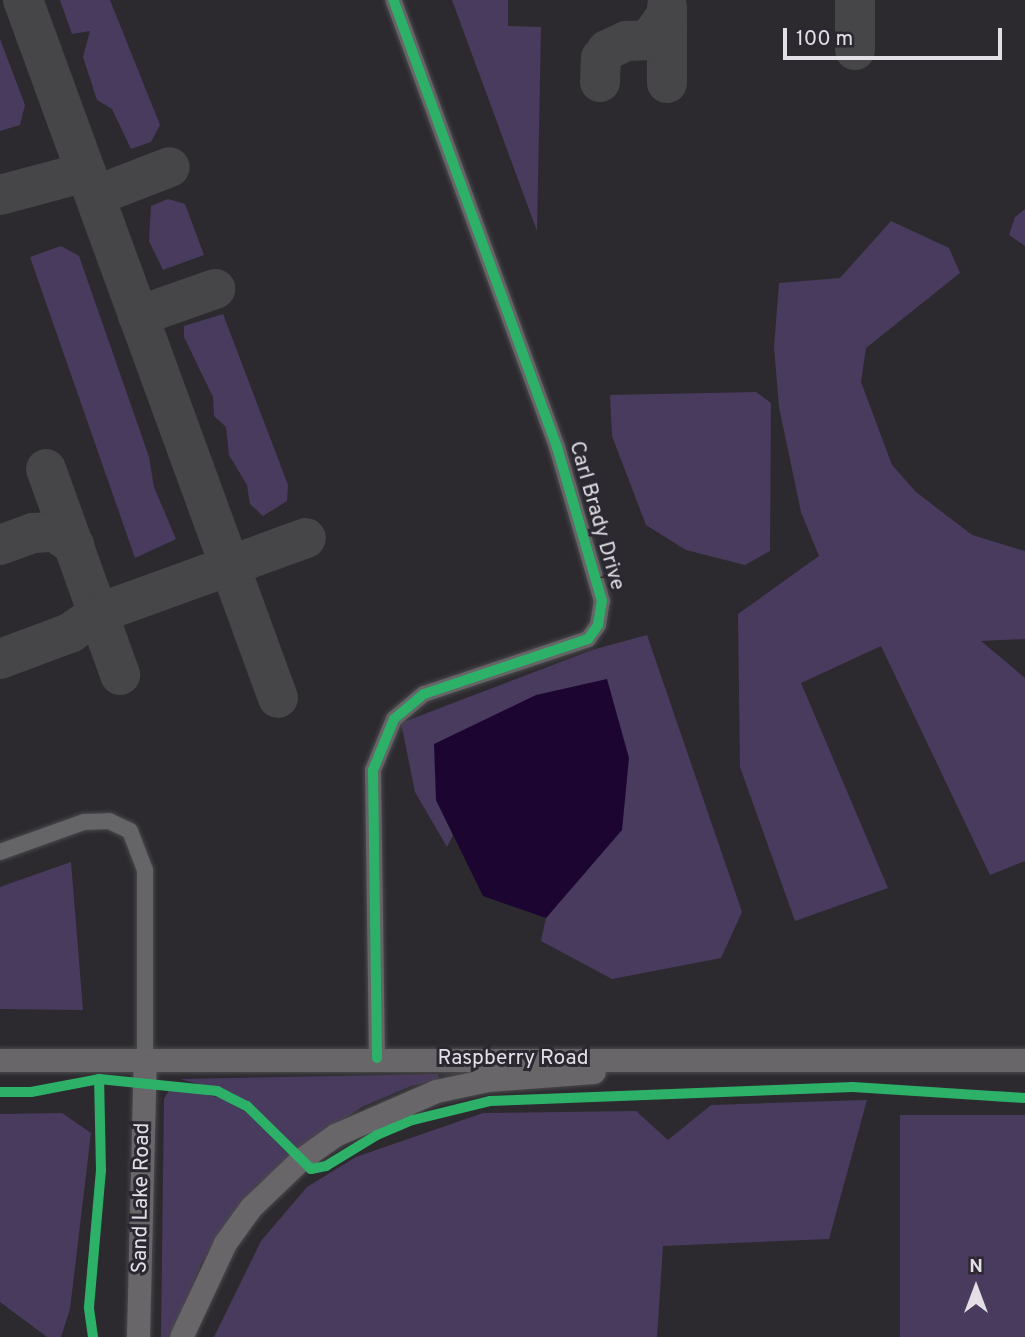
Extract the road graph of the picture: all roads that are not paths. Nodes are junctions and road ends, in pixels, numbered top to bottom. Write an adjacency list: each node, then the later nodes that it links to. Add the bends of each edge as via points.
1 (393, 0): 3 (street, Carl Brady Drive, via 557,447 602,601 598,625 587,639 424,694 394,719 373,770)
2 (0, 852): 6 (street, via 84,822 109,821 130,831 145,870)
3 (377, 1058): 4 (main road, Raspberry Road); 6 (main road, Raspberry Road)
4 (721, 1059): 7 (main road, Raspberry Road); 9 (main road, via 488,1080 436,1091 356,1124 308,1154 251,1207 225,1244)
5 (0, 1060): 6 (main road, Raspberry Road)
6 (145, 1060): 8 (main road, Sand Lake Road)
7 (1025, 1060)
8 (138, 1337)
9 (181, 1337)

